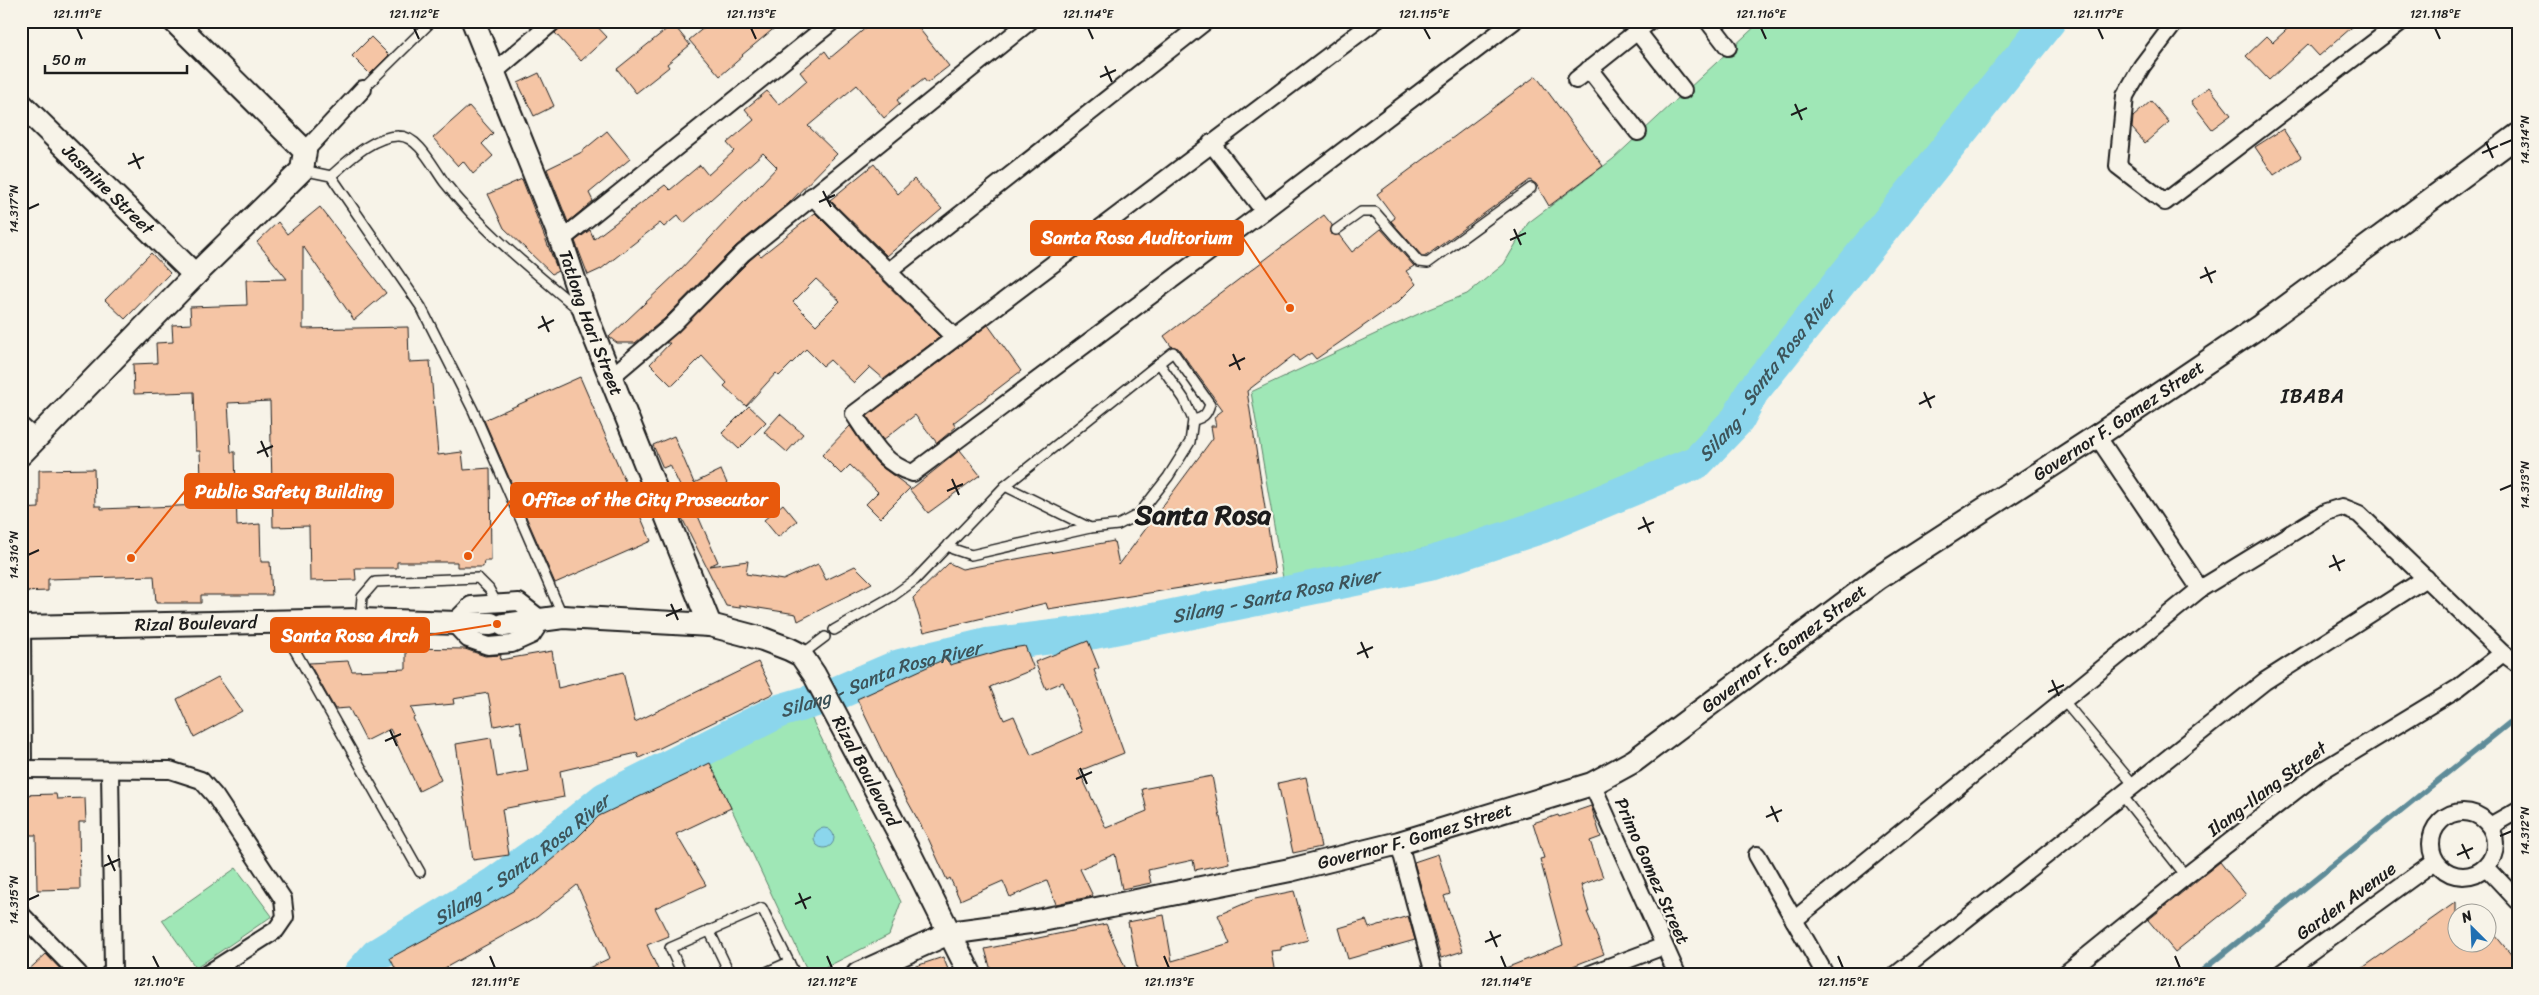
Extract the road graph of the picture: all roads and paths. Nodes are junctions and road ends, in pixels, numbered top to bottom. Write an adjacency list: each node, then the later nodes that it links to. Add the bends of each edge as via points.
1 (174, 21): 24 (street)
2 (432, 21): 18 (lane)
3 (473, 21): 16 (street, Tatlong Hari Street)
4 (554, 21): 16 (street)
5 (832, 21): 30 (street)
6 (1030, 21): 27 (street)
7 (1206, 21): 31 (street)
8 (1375, 21): 23 (street)
9 (1514, 21): 28 (street)
10 (1708, 21): 14 (street)
11 (2176, 21): 12 (street, via 2142,66 2125,96 2118,166 2165,202)
12 (2402, 21)
13 (1643, 26): 15 (street); 19 (street)
14 (1728, 47)
15 (1589, 69): 17 (street); 21 (street)
16 (493, 73): 30 (street, Tatlong Hari Street)
17 (1576, 80)
18 (363, 89): 24 (street)
19 (1683, 90)
20 (21, 104): 32 (street, Jasmine Street)
21 (1638, 132)
22 (2518, 135): 38 (street, Governor F. Gomez Street, via 2260,326)
23 (1211, 143): 28 (street); 34 (street)
24 (303, 160): 25 (lane); 32 (street)
25 (331, 176): 33 (lane, via 378,140 399,136 414,142 482,225); 46 (lane, via 421,307 473,410)
26 (1531, 188): 29 (lane, via 1428,263 1418,262 1375,212 1361,212)
27 (812, 196): 31 (street); 36 (street, via 743,253 671,326)
28 (1264, 211): 34 (street, via 912,473 899,469 879,452 854,414)
29 (1336, 230)
30 (561, 240): 33 (street, Tatlong Hari Street)
31 (889, 271): 34 (street)
32 (195, 275): 39 (street)
33 (587, 318): 36 (street, Tatlong Hari Street)
34 (954, 337)
35 (1159, 363): 37 (lane, via 1184,399); 37 (lane, via 1173,352 1210,404 1208,413); 40 (lane)
36 (611, 377): 50 (street, Tatlong Hari Street)
37 (1193, 420): 41 (lane, via 1190,442 1182,456 1139,514 1118,525)
38 (2097, 436): 44 (street); 60 (street, Governor F. Gomez Street, via 1878,578 1634,761)
39 (26, 439)
40 (1004, 486): 41 (lane); 42 (lane)
41 (1090, 528): 42 (lane, via 971,555)
42 (948, 544): 52 (lane, via 915,580)
43 (2426, 578): 44 (street, via 2358,514 2342,507 2326,512); 54 (street); 61 (street, via 2264,681)
44 (2200, 589): 57 (street)
45 (497, 618): 46 (street, Rizal Boulevard); 47 (lane, via 489,589 478,578 375,582 362,597); 49 (street, Rizal Boulevard)
46 (552, 619): 49 (street, via 532,635 512,644 488,646 468,639); 50 (street, Rizal Boulevard)
47 (360, 620): 48 (street, Rizal Boulevard); 49 (street, Rizal Boulevard)
48 (279, 622): 51 (street, Rizal Boulevard); 68 (lane)
49 (453, 622)
50 (710, 625): 55 (street, Rizal Boulevard, via 763,639)
51 (22, 627): 58 (street)
52 (834, 630)
53 (825, 636): 55 (lane)
54 (2504, 653): 56 (street); 69 (street, Ilang-Ilang Street, via 2458,688 2318,773)
55 (801, 655): 74 (street, Rizal Boulevard, via 908,850)
56 (2518, 664)
57 (2064, 700): 61 (lane); 72 (street)
58 (22, 769): 59 (street)
59 (110, 770): 78 (street, via 113,970); 79 (street, via 170,770 201,780 283,899 285,917 276,930)
60 (1592, 784): 64 (street, Governor F. Gomez Street); 75 (street, Primo Gomez Street)
61 (2127, 789): 69 (lane); 90 (street)
62 (2518, 810): 63 (street)
63 (2490, 826): 66 (street, via 2470,812 2446,816 2436,825 2431,836); 67 (street, via 2496,847)
64 (1399, 843): 74 (street, Governor F. Gomez Street, via 1272,874 1037,921); 86 (street)
65 (1757, 855): 72 (street)
66 (2435, 860): 67 (street, via 2445,871 2459,876 2474,875); 92 (street, Garden Avenue)
67 (2486, 867): 70 (street)
68 (420, 872)
69 (2186, 876): 91 (street, Ilang-Ilang Street)
70 (2518, 901)
71 (21, 914): 77 (street)
72 (1794, 920): 89 (street)
73 (709, 930): 76 (lane, via 762,908); 80 (lane, via 670,948); 81 (lane)
74 (949, 933): 84 (street, Governor F. Gomez Street); 85 (street, Rizal Boulevard)
75 (1664, 946): 87 (street); 88 (street, Primo Gomez Street)
76 (789, 962): 82 (lane); 83 (lane)
77 (79, 974)
78 (109, 974)
79 (207, 974)
80 (682, 974)
81 (730, 974)
82 (762, 974)
83 (795, 974)
84 (858, 974)
85 (970, 974)
86 (1434, 974)
87 (1590, 974)
88 (1677, 974)
89 (1825, 974)
90 (1897, 974)
91 (2065, 974)
92 (2280, 974)

